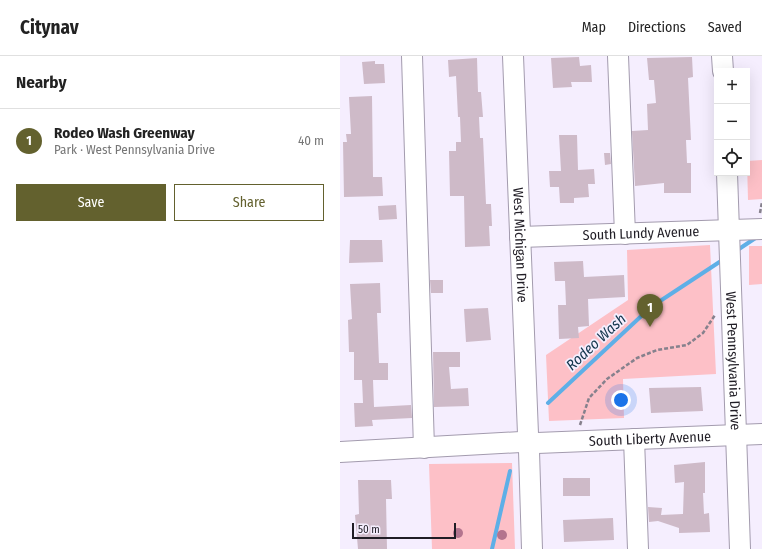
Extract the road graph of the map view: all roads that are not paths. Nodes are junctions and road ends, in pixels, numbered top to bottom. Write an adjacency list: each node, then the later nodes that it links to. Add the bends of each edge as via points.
1 (412, 56): 15 (street)
2 (513, 56): 10 (street, West Michigan Drive)
3 (618, 56): 9 (street)
4 (722, 56): 5 (street)
5 (723, 68)
6 (727, 176): 8 (street, West Pennsylvania Drive)
7 (762, 229): 8 (street, South Lundy Avenue)
8 (729, 230): 9 (street, South Lundy Avenue); 11 (street, West Pennsylvania Drive)
9 (624, 234): 10 (street, South Lundy Avenue)
10 (520, 237): 14 (street, West Michigan Drive)
11 (735, 434): 12 (street, South Liberty Avenue); 13 (street, South Liberty Avenue); 19 (street, West Pennsylvania Drive)
12 (762, 434)
13 (634, 439): 14 (street, South Liberty Avenue); 18 (street)
14 (529, 443): 15 (street, South Liberty Avenue); 17 (street, West Michigan Drive)
15 (424, 448): 16 (street, South Liberty Avenue)
16 (340, 452)
17 (532, 549)
18 (638, 549)
19 (740, 549)

